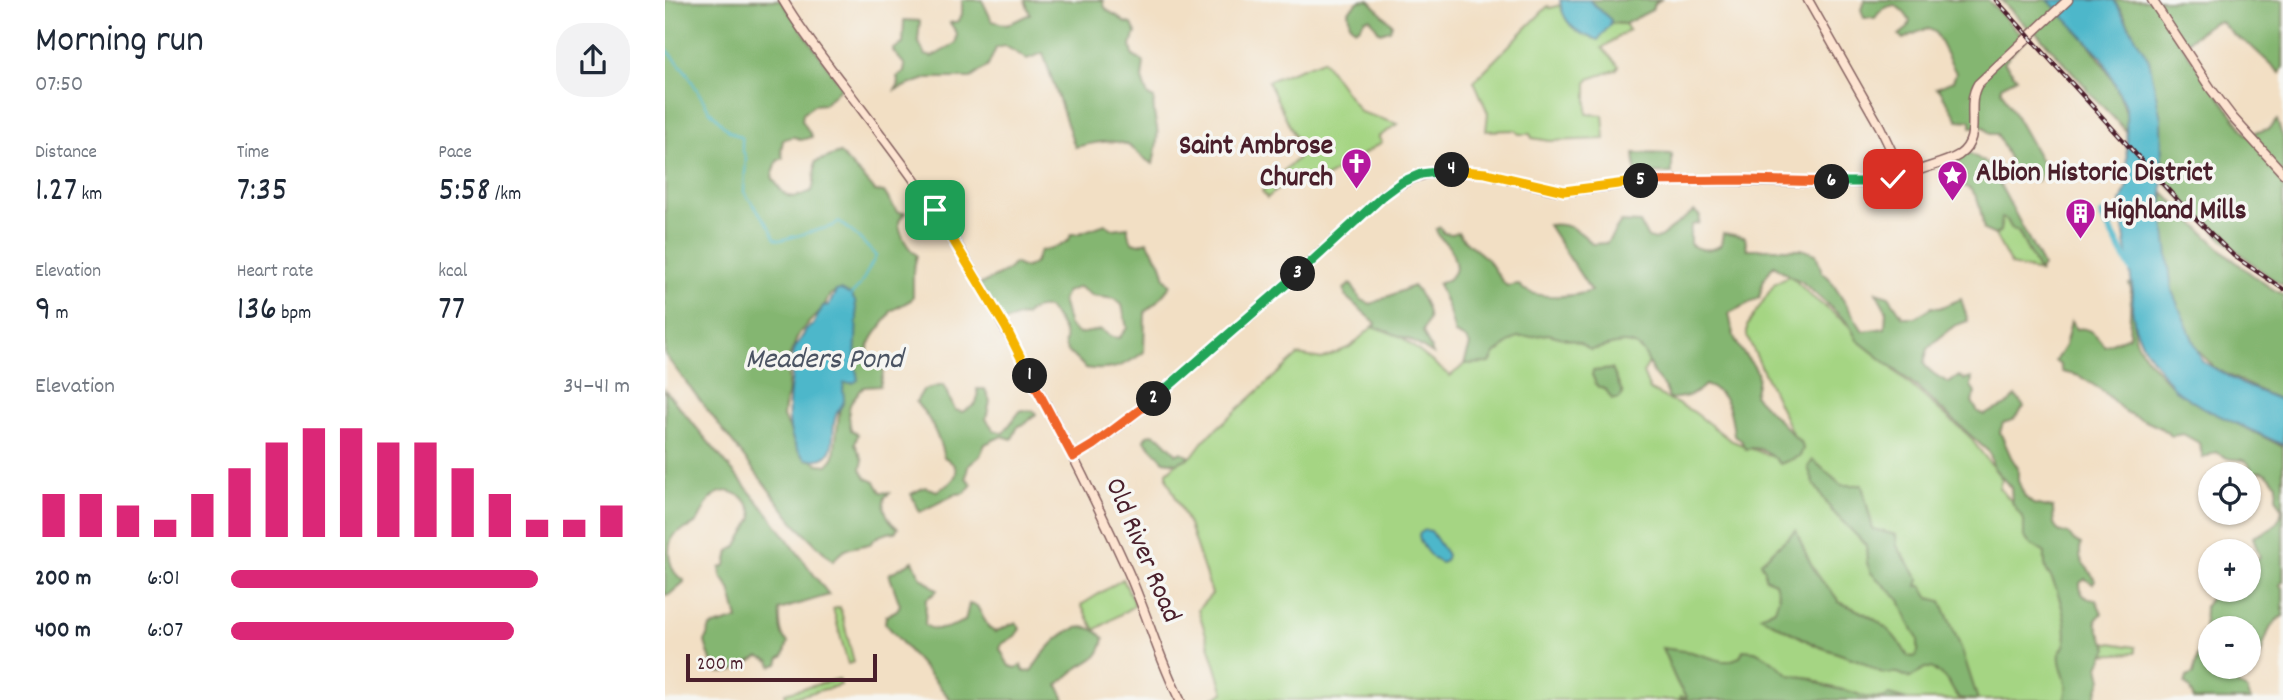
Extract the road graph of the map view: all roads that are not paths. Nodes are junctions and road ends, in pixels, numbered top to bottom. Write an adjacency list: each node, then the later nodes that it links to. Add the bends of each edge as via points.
1 (783, 0): 8 (street, Old River Road, via 935,210 1006,328)
2 (1808, 0): 5 (street)
3 (2069, 0): 5 (street, via 1973,92 1973,130 1964,150 1950,159)
4 (2152, 0): 6 (street, via 2211,89)
5 (1904, 172): 7 (street, via 1893,174); 7 (street, via 1904,183)
6 (2283, 173)
7 (1893, 179): 8 (street, via 1863,183 1657,180 1569,191 1468,170 1419,175 1385,194 1147,405)
8 (1073, 457): 9 (street, Old River Road, via 1128,571)
9 (1180, 700)

